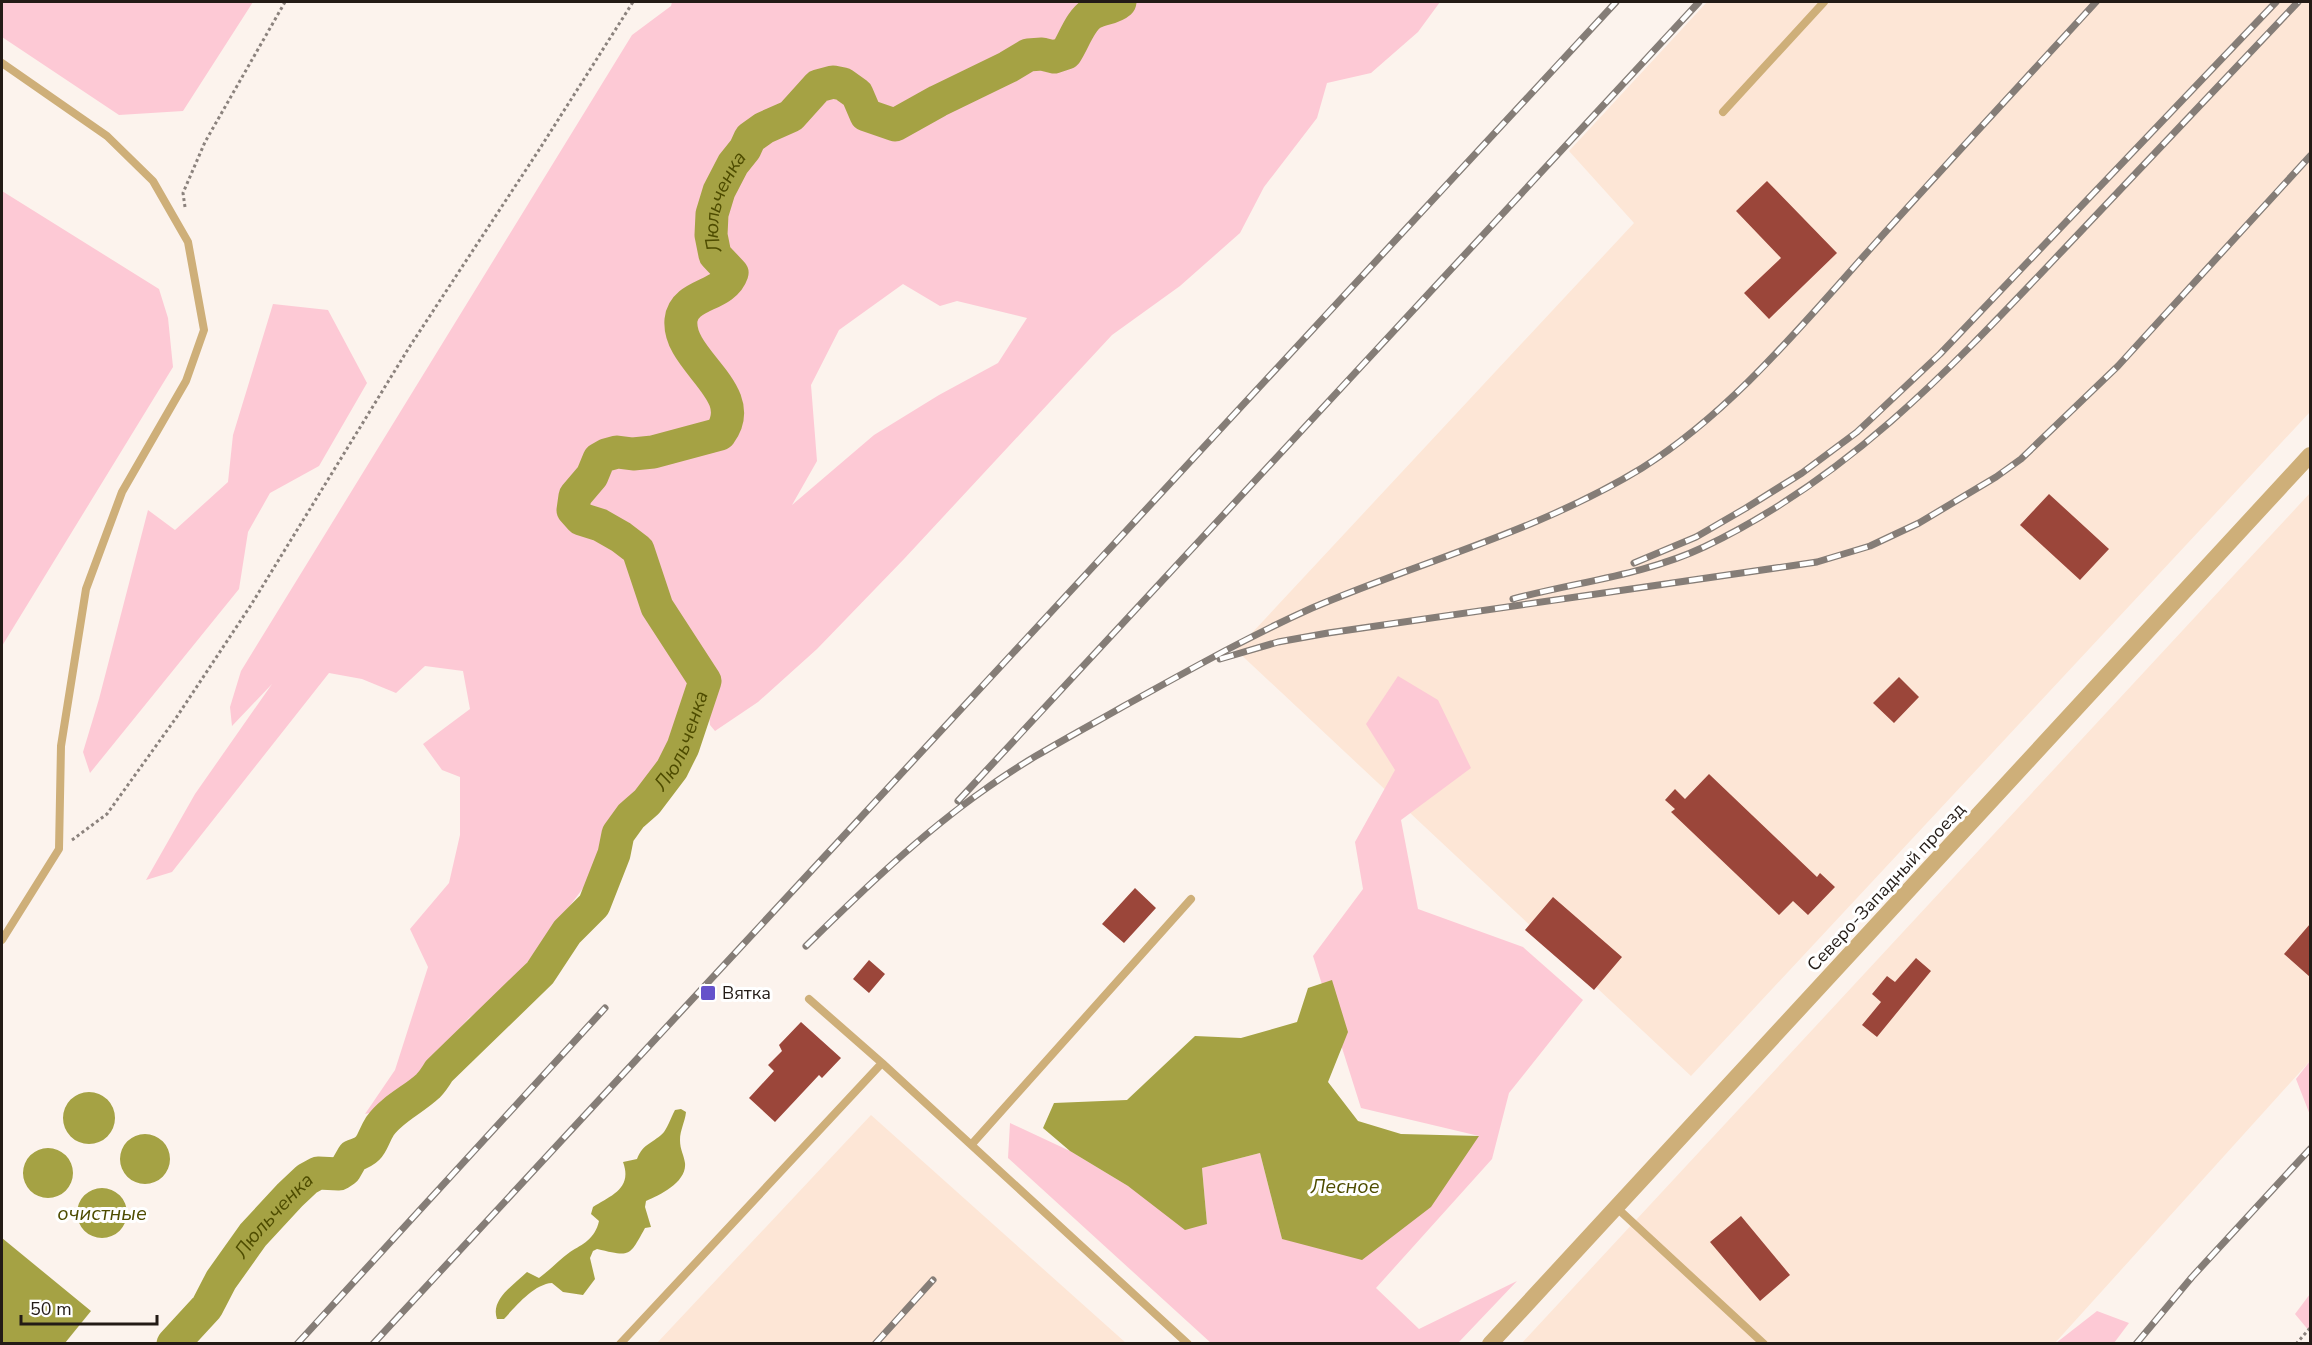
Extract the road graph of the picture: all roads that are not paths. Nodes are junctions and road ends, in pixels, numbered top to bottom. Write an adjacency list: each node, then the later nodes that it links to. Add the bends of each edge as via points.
1 (1824, 2): 3 (lane)
2 (2, 63): 6 (lane, via 107,136 153,180 188,242 204,330 186,381 123,492 86,589 61,746 59,849)
3 (1723, 112)
4 (2310, 455): 10 (street, Северо-Западный проезд)
5 (1191, 899): 9 (lane)
6 (2, 940)
7 (809, 999): 8 (lane)
8 (882, 1063): 9 (lane); 11 (lane)
9 (972, 1144): 12 (lane)
10 (1617, 1208): 13 (street, Северо-Западный проезд); 14 (lane)
11 (620, 1344)
12 (1188, 1344)
13 (1490, 1344)
14 (1764, 1344)

